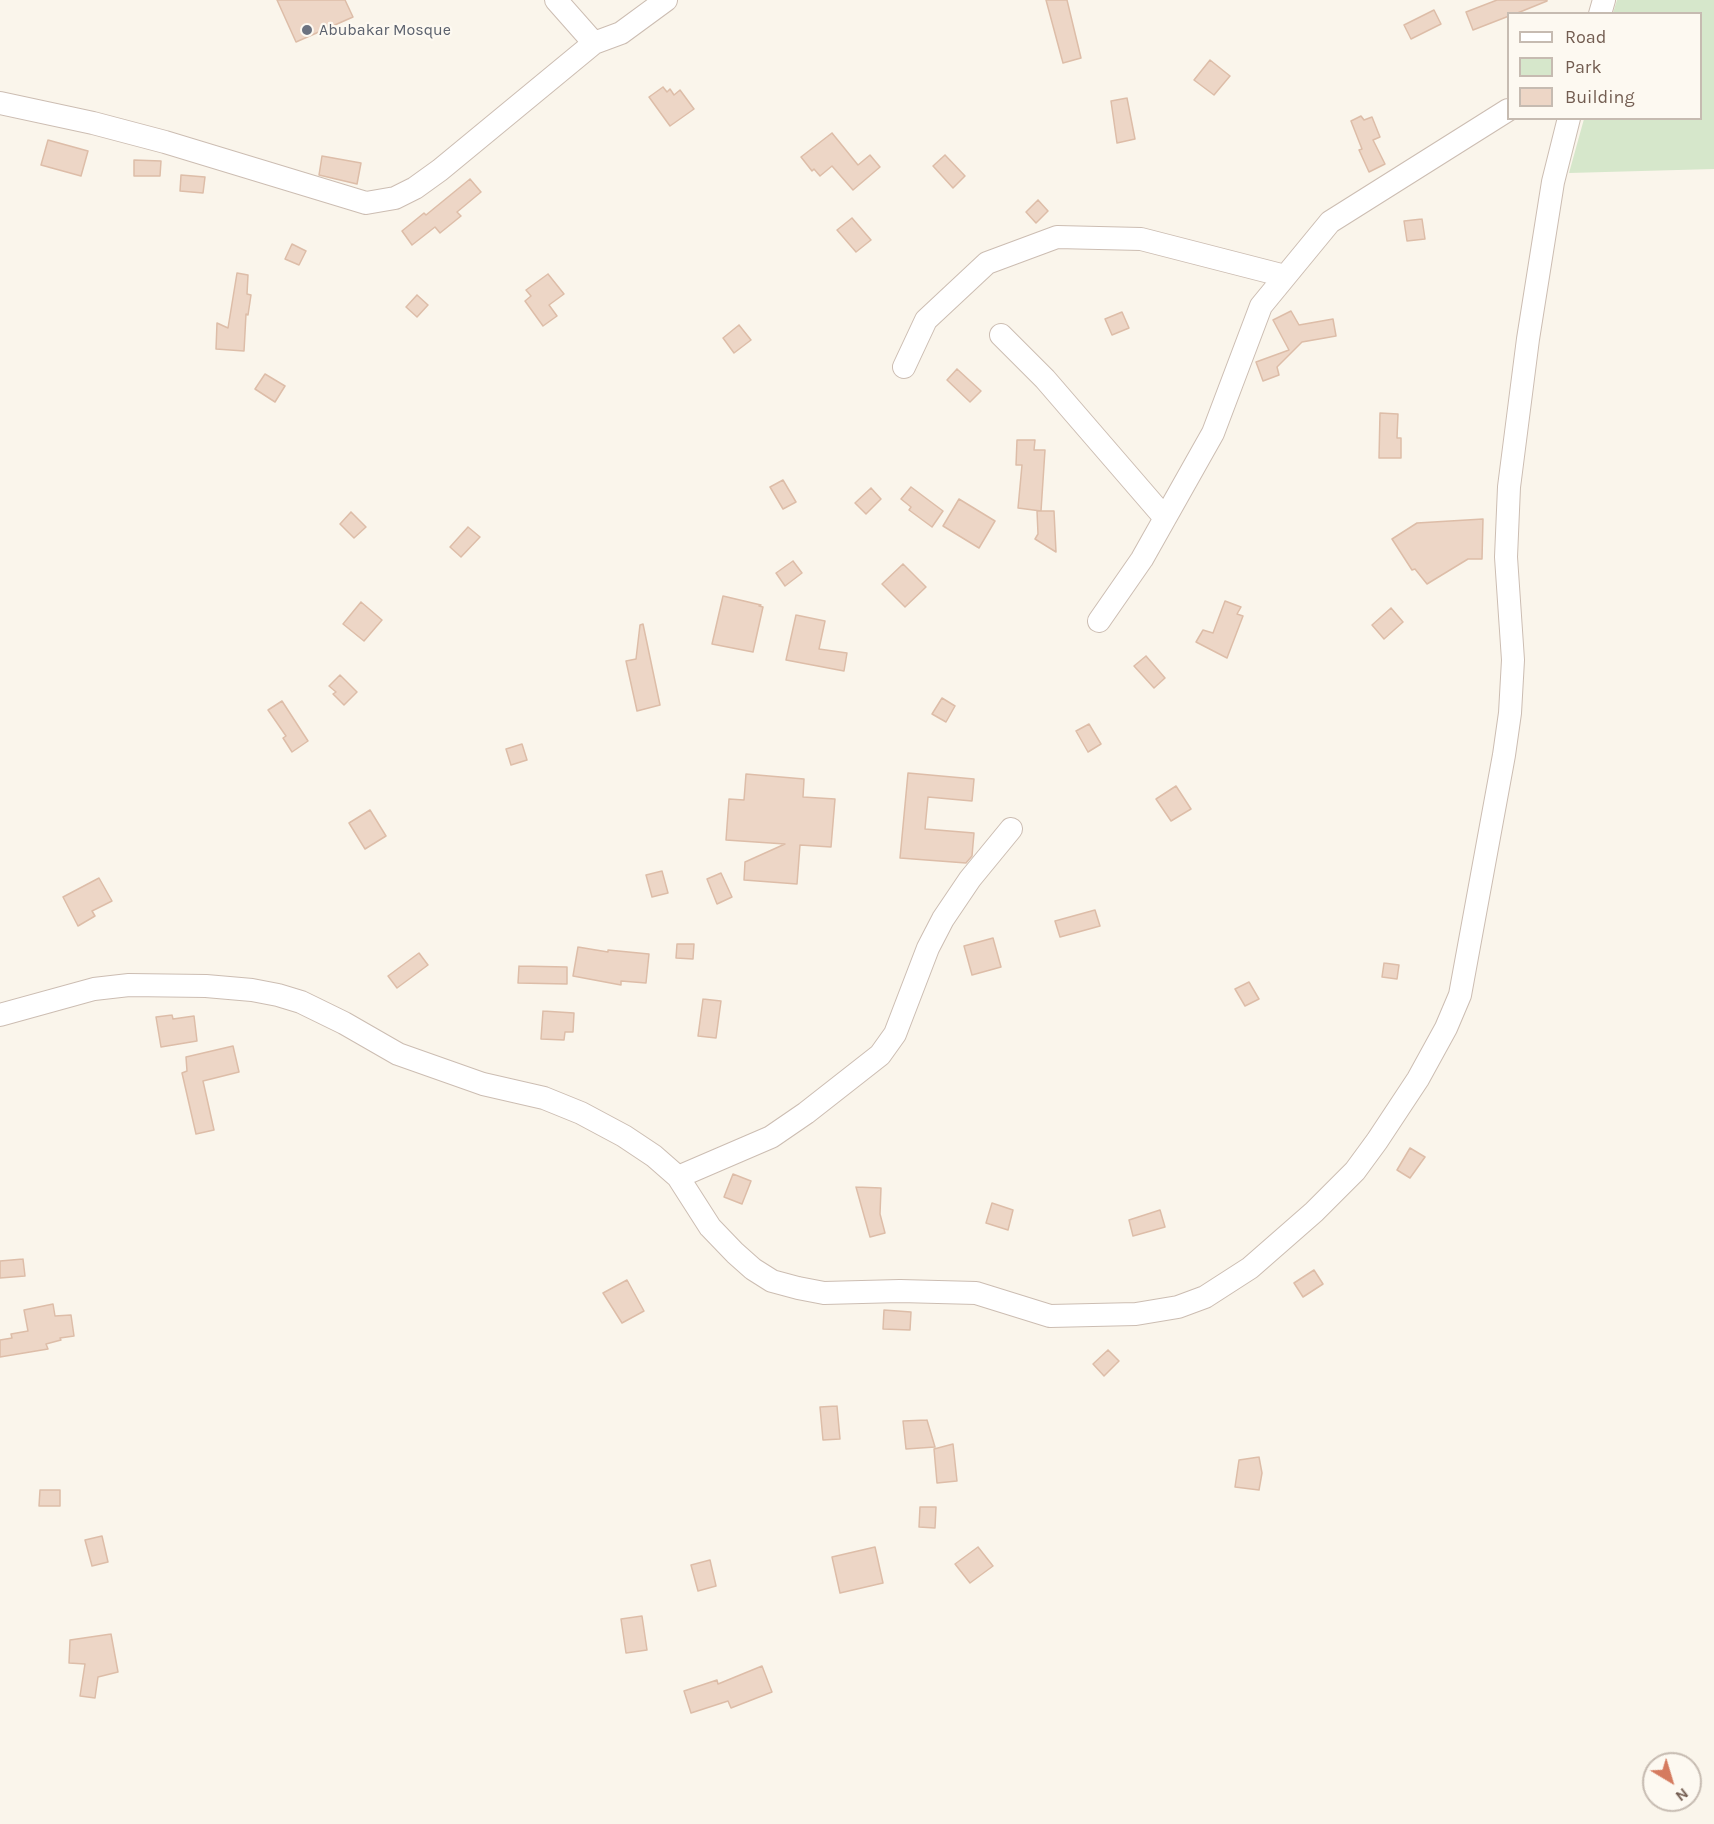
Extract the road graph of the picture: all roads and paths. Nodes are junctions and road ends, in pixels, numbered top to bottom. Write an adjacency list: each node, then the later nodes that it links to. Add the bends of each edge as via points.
1 (556, 0): 3 (street)
2 (666, 0): 3 (street, via 621,33)
3 (594, 43): 4 (street, via 416,188 395,198 366,203 165,142)
4 (0, 103)
5 (1507, 111): 7 (street, via 1330,222)
6 (1568, 120): 14 (street, via 1553,182 1509,487 1506,557 1513,660 1510,713 1468,957 1460,995 1446,1028 1418,1079 1355,1171 1250,1268 1205,1297 1178,1307 1092,1316 1050,1316 976,1293 824,1293 772,1281 753,1269 710,1227)
7 (1286, 276): 9 (street, via 1141,239 1057,237 987,263 926,320); 10 (street, via 1261,306 1213,433)
8 (1001, 334): 10 (street)
9 (904, 367)
10 (1165, 518): 11 (street)
11 (1099, 621)
12 (1011, 829): 14 (street, via 943,919 895,1034 880,1054 771,1137)
13 (0, 1015): 14 (street, via 94,989 129,986 206,986 278,995 344,1023 398,1054 581,1113 624,1136)
14 (678, 1177)

